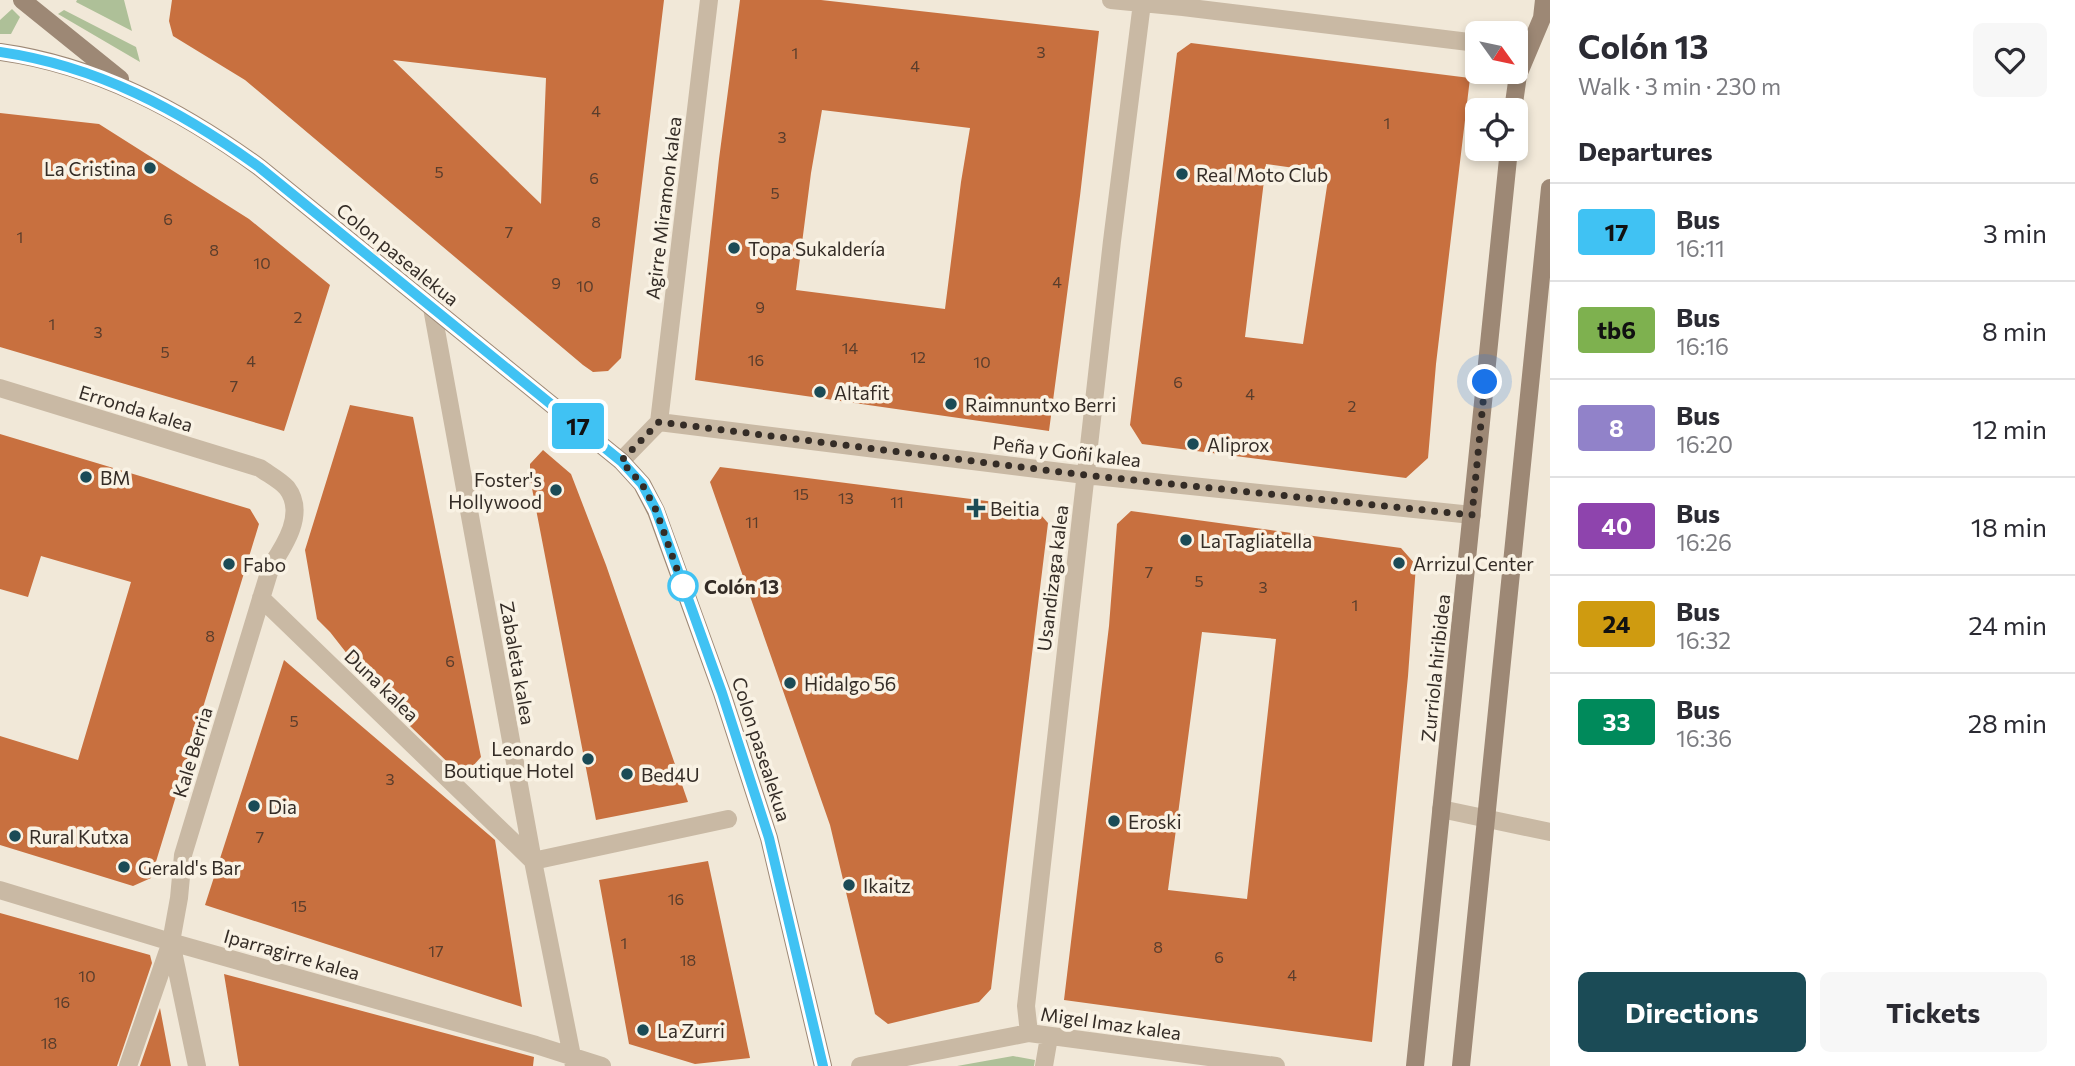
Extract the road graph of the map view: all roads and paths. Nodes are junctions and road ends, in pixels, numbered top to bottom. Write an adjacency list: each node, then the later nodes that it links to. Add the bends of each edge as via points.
1 (22, 0): 9 (main road)
2 (709, 0): 14 (street, Agirre Miramon kalea)
3 (1111, 0): 5 (street)
4 (1544, 0): 6 (main road, via 1542,18)
5 (1142, 3): 7 (street); 17 (street, Usandizaga kalea)
6 (1528, 39)
7 (1465, 42)
8 (0, 52): 9 (main road, via 84,71)
9 (139, 94): 12 (main road, Colon pasealekua, via 259,167)
10 (1508, 161): 18 (main road, Zurriola hiribidea)
11 (1550, 188): 22 (main road)
12 (432, 308): 15 (main road, Colon pasealekua); 24 (street, Zabaleta kalea)
13 (0, 388): 16 (street, Erronda kalea)
14 (659, 422): 15 (street); 17 (street, Peña y Goñi kalea)
15 (621, 461): 33 (main road, Colon pasealekua, via 642,484 656,510 722,693 769,838)
16 (260, 467): 19 (street, Kale Berria, via 287,488 294,518)
17 (1085, 475): 18 (street, Peña y Goñi kalea); 27 (street, Usandizaga kalea, via 1026,1006)
18 (1472, 515): 20 (main road, Zurriola hiribidea)
19 (261, 598): 24 (street, Duna kalea); 26 (street, Kale Berria, via 183,855)
20 (1441, 809): 22 (street); 37 (main road, Zurriola hiribidea)
21 (728, 818): 24 (street)
22 (1486, 818): 23 (street); 38 (main road)
23 (1550, 832)
24 (533, 861): 29 (street, Zabaleta kalea)
25 (0, 890): 26 (street, Iparragirre kalea)
26 (171, 942): 29 (street, Iparragirre kalea); 30 (street, Kale Berria); 31 (street)
27 (1029, 1033): 28 (street, Migel Imaz kalea); 34 (street, Migel Imaz kalea)
28 (1049, 1037): 35 (street); 36 (street, Migel Imaz kalea)
29 (573, 1061): 32 (street, Iparragirre kalea)
30 (128, 1066)
31 (197, 1066)
32 (602, 1066)
33 (823, 1066)
34 (860, 1066)
35 (1044, 1066)
36 (1276, 1066)
37 (1415, 1066)
38 (1461, 1066)

